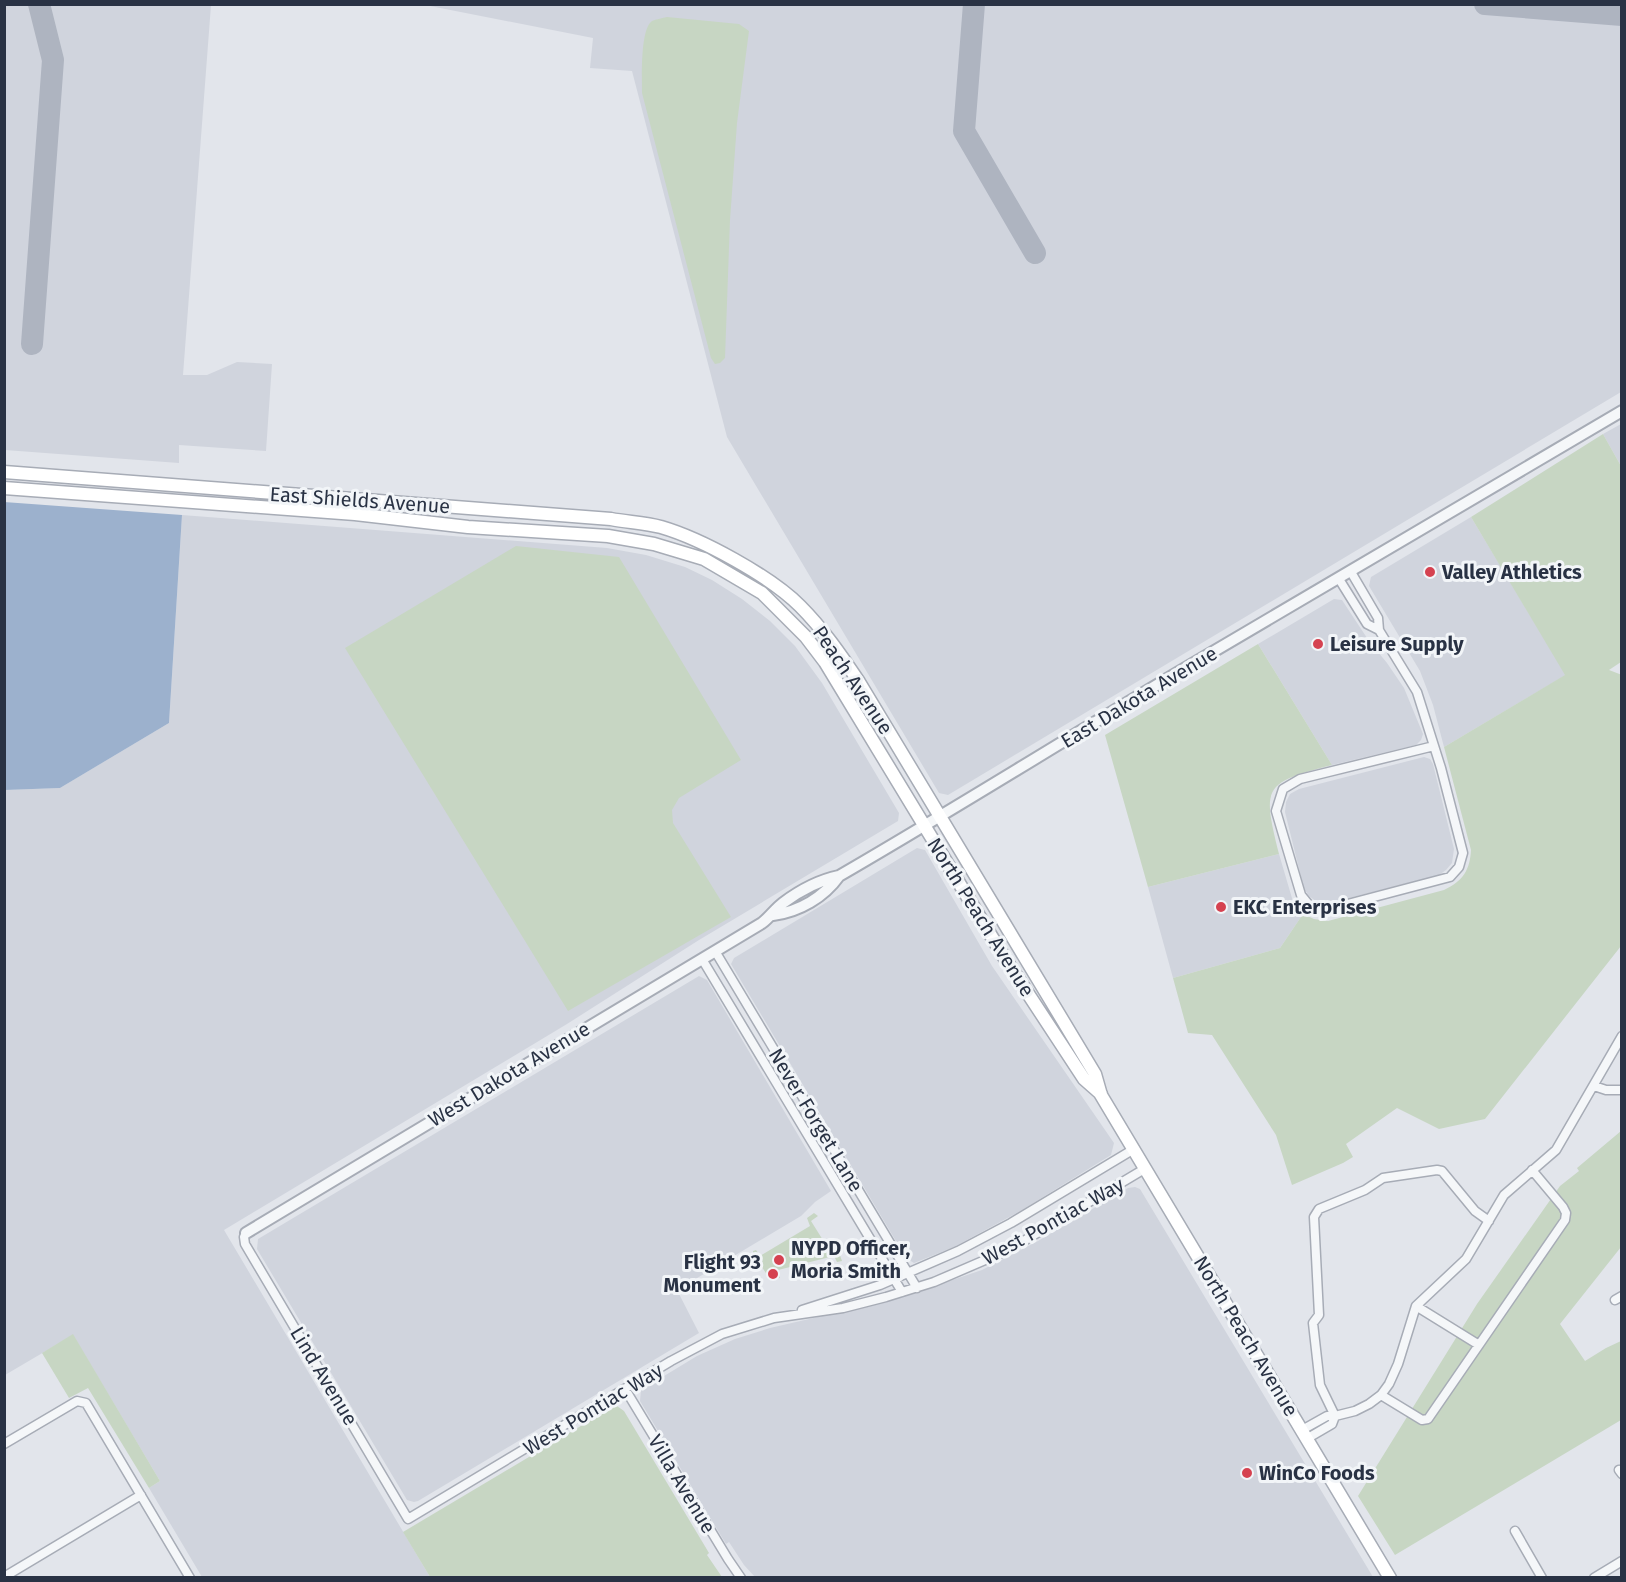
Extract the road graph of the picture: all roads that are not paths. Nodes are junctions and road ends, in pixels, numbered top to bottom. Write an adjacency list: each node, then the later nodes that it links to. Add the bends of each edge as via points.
1 (1622, 411): 7 (street, East Dakota Avenue)
2 (4, 472): 4 (main road, East Shields Avenue)
3 (4, 488): 5 (main road, East Shields Avenue)
4 (573, 516): 5 (main road); 6 (main road, East Shields Avenue, via 660,527)
5 (572, 534): 12 (main road, East Shields Avenue, via 654,544 704,559 762,593 825,662)
6 (711, 547): 11 (main road, Peach Avenue, via 770,582 823,631 859,682)
7 (1351, 572): 8 (street, East Dakota Avenue); 9 (street, via 1378,618)
8 (1339, 579): 9 (street, via 1367,624); 11 (street, East Dakota Avenue)
9 (1379, 630): 10 (street, via 1417,692)
10 (1434, 746): 10 (street, via 1463,853 1459,867 1449,877 1322,911 1310,906 1301,896 1276,811 1283,789 1300,779)
11 (940, 816): 12 (street, West Dakota Avenue); 18 (main road, North Peach Avenue, via 1095,1074)
12 (925, 826): 13 (street, West Dakota Avenue, via 839,876 830,889 791,913 773,915); 18 (main road, North Peach Avenue, via 1004,957 1084,1079)
13 (715, 951): 14 (street, West Dakota Avenue); 24 (street, Never Forget Lane)
14 (702, 958): 23 (street, West Dakota Avenue); 25 (street, Never Forget Lane)
15 (1622, 1036): 16 (street)
16 (1594, 1086): 17 (street); 21 (street, via 1556,1149)
17 (1622, 1090)
18 (1101, 1095): 19 (main road, North Peach Avenue)
19 (1134, 1149): 20 (main road, North Peach Avenue); 24 (street, West Pontiac Way, via 1011,1223)
20 (1146, 1168): 26 (street, West Pontiac Way, via 999,1254); 34 (main road, North Peach Avenue)
21 (1532, 1170): 22 (street, via 1504,1195); 30 (street, via 1563,1207 1565,1220)
22 (1490, 1221): 28 (street, via 1466,1259); 33 (street, via 1475,1211 1437,1170 1383,1178 1319,1209 1314,1217 1319,1315 1313,1323 1320,1385)
23 (246, 1233): 37 (street, Lind Avenue, via 245,1244)
24 (908, 1273): 25 (street, West Pontiac Way); 26 (street, Never Forget Lane)
25 (894, 1279): 27 (street, Never Forget Lane); 29 (street, West Pontiac Way)
26 (917, 1288): 27 (street, West Pontiac Way)
27 (902, 1292): 29 (street, West Pontiac Way, via 843,1308)
28 (1416, 1306): 30 (street); 32 (street, via 1398,1364)
29 (784, 1316): 31 (street, West Pontiac Way, via 722,1334)
30 (1479, 1345): 32 (street, via 1428,1419 1422,1420)
31 (625, 1389): 37 (street, West Pontiac Way); 42 (street, Villa Avenue)
32 (1381, 1395): 33 (street, via 1355,1411)
33 (1335, 1416): 34 (street, via 1332,1424)
34 (1305, 1434): 43 (main road, North Peach Avenue)
35 (4, 1444): 36 (street, via 82,1400)
36 (141, 1495): 40 (street); 41 (street)
37 (408, 1519)
38 (1515, 1531): 44 (street)
39 (1622, 1561): 45 (street)
40 (4, 1577)
41 (190, 1578)
42 (741, 1578)
43 (1390, 1578)
44 (1542, 1578)
45 (1594, 1578)

